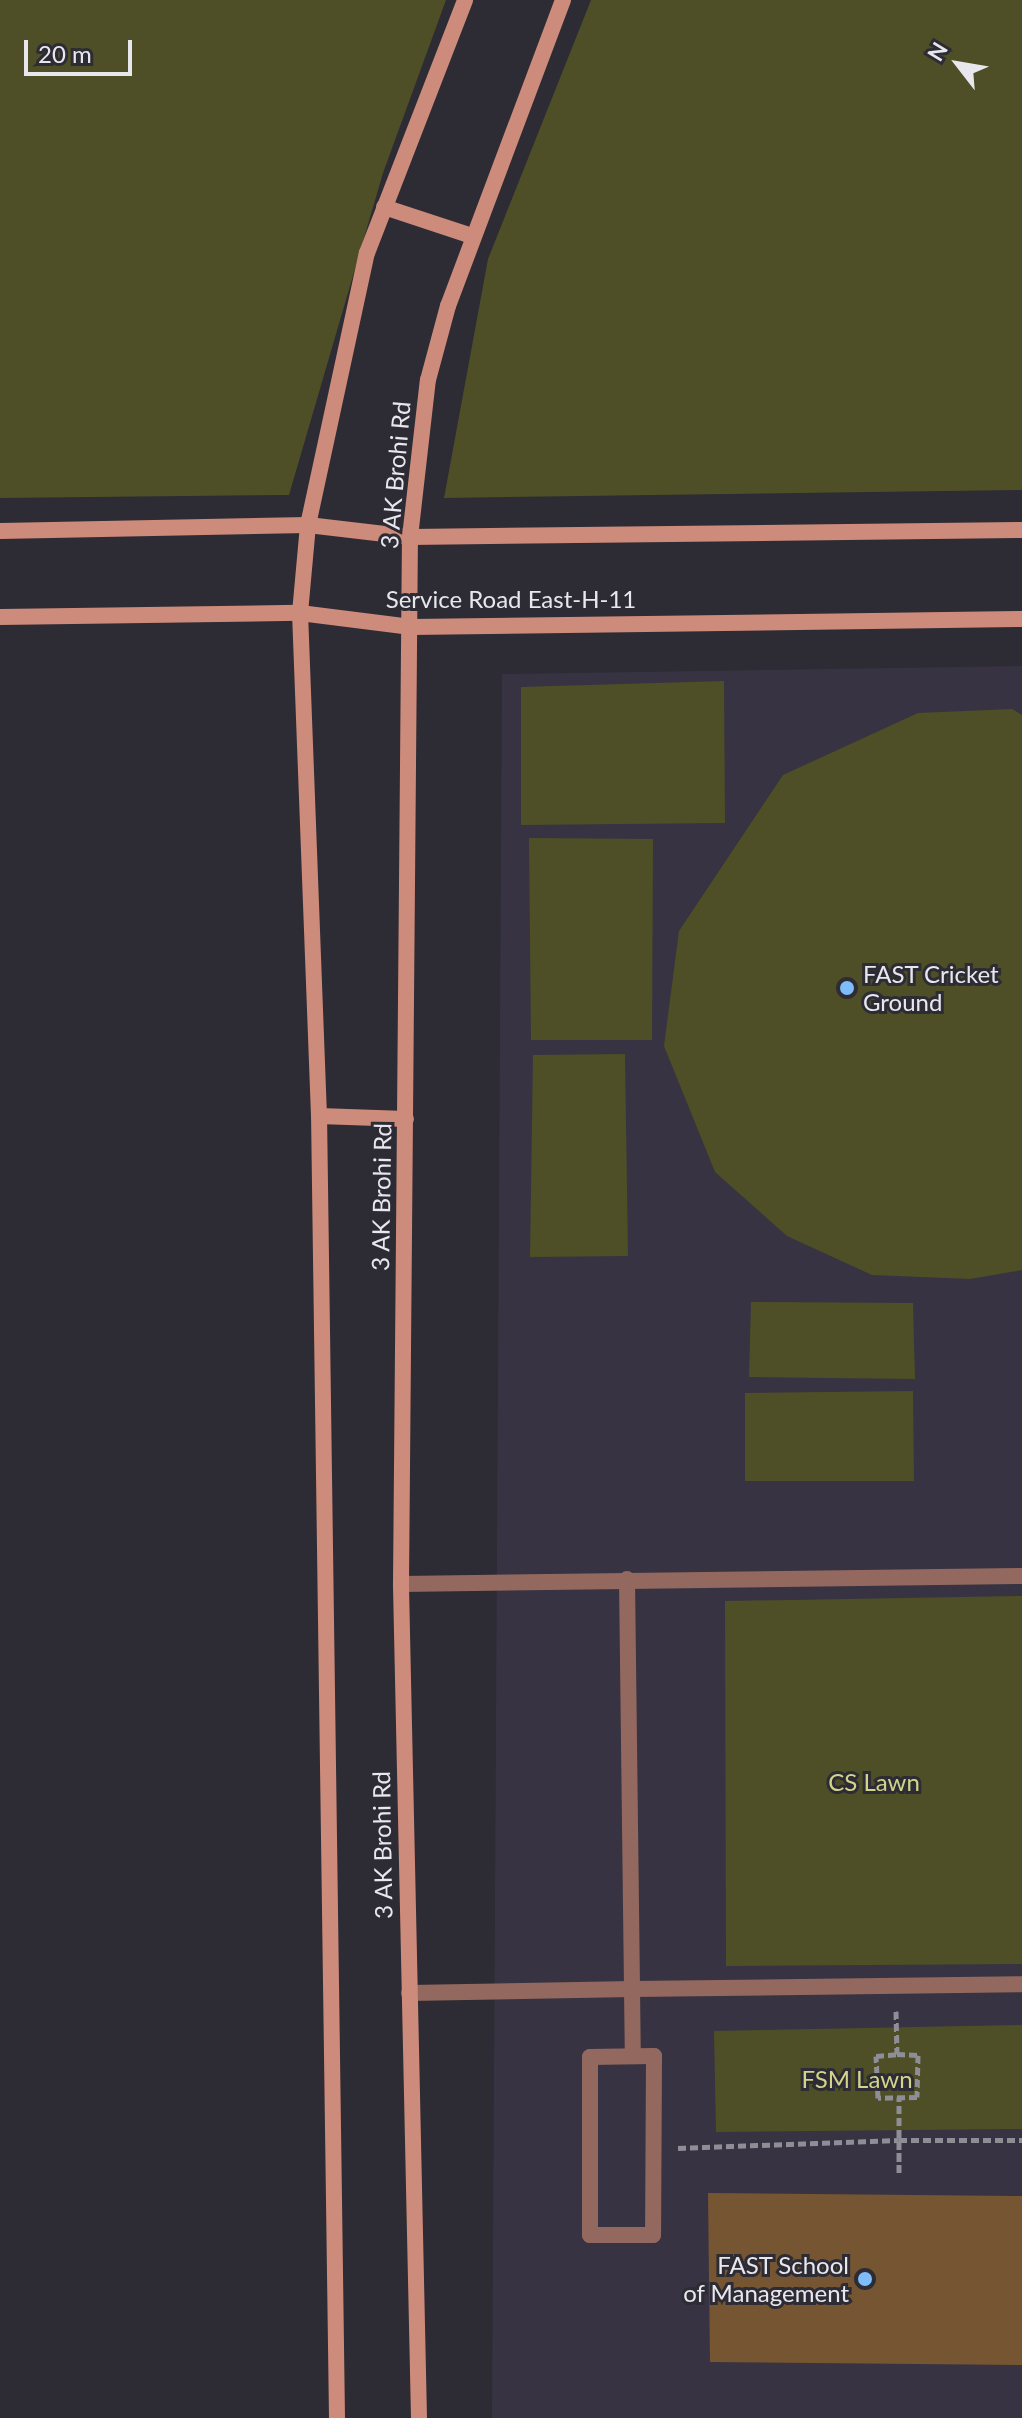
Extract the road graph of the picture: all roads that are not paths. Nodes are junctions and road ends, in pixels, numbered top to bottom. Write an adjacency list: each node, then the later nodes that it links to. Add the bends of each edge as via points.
1 (465, 0): 3 (street)
2 (563, 0): 4 (street, 3 AK Brohi Rd)
3 (384, 207): 4 (street); 5 (street, via 367,253)
4 (472, 236): 8 (street, 3 AK Brohi Rd, via 428,380)
5 (308, 525): 7 (street); 8 (street); 9 (street)
6 (1022, 530): 8 (street)
7 (0, 531)
8 (410, 537): 12 (street, 3 AK Brohi Rd)
9 (300, 613): 10 (street, Service Road East-H-11); 12 (street, Service Road East-H-11); 13 (street)
10 (0, 617)
11 (1022, 619): 12 (street, Service Road East-H-11)
12 (411, 627): 14 (street, 3 AK Brohi Rd)
13 (319, 1116): 14 (street); 22 (street)
14 (406, 1119): 17 (street, 3 AK Brohi Rd)
15 (1022, 1576): 16 (street)
16 (627, 1579): 17 (street); 19 (street)
17 (401, 1584): 20 (street, 3 AK Brohi Rd)
18 (1022, 1984): 19 (street)
19 (633, 1989): 20 (street); 21 (street)
20 (409, 1993): 23 (street, 3 AK Brohi Rd)
21 (633, 2056): 21 (street, via 590,2057 590,2235 653,2235 654,2056)
22 (337, 2418)
23 (419, 2418)

